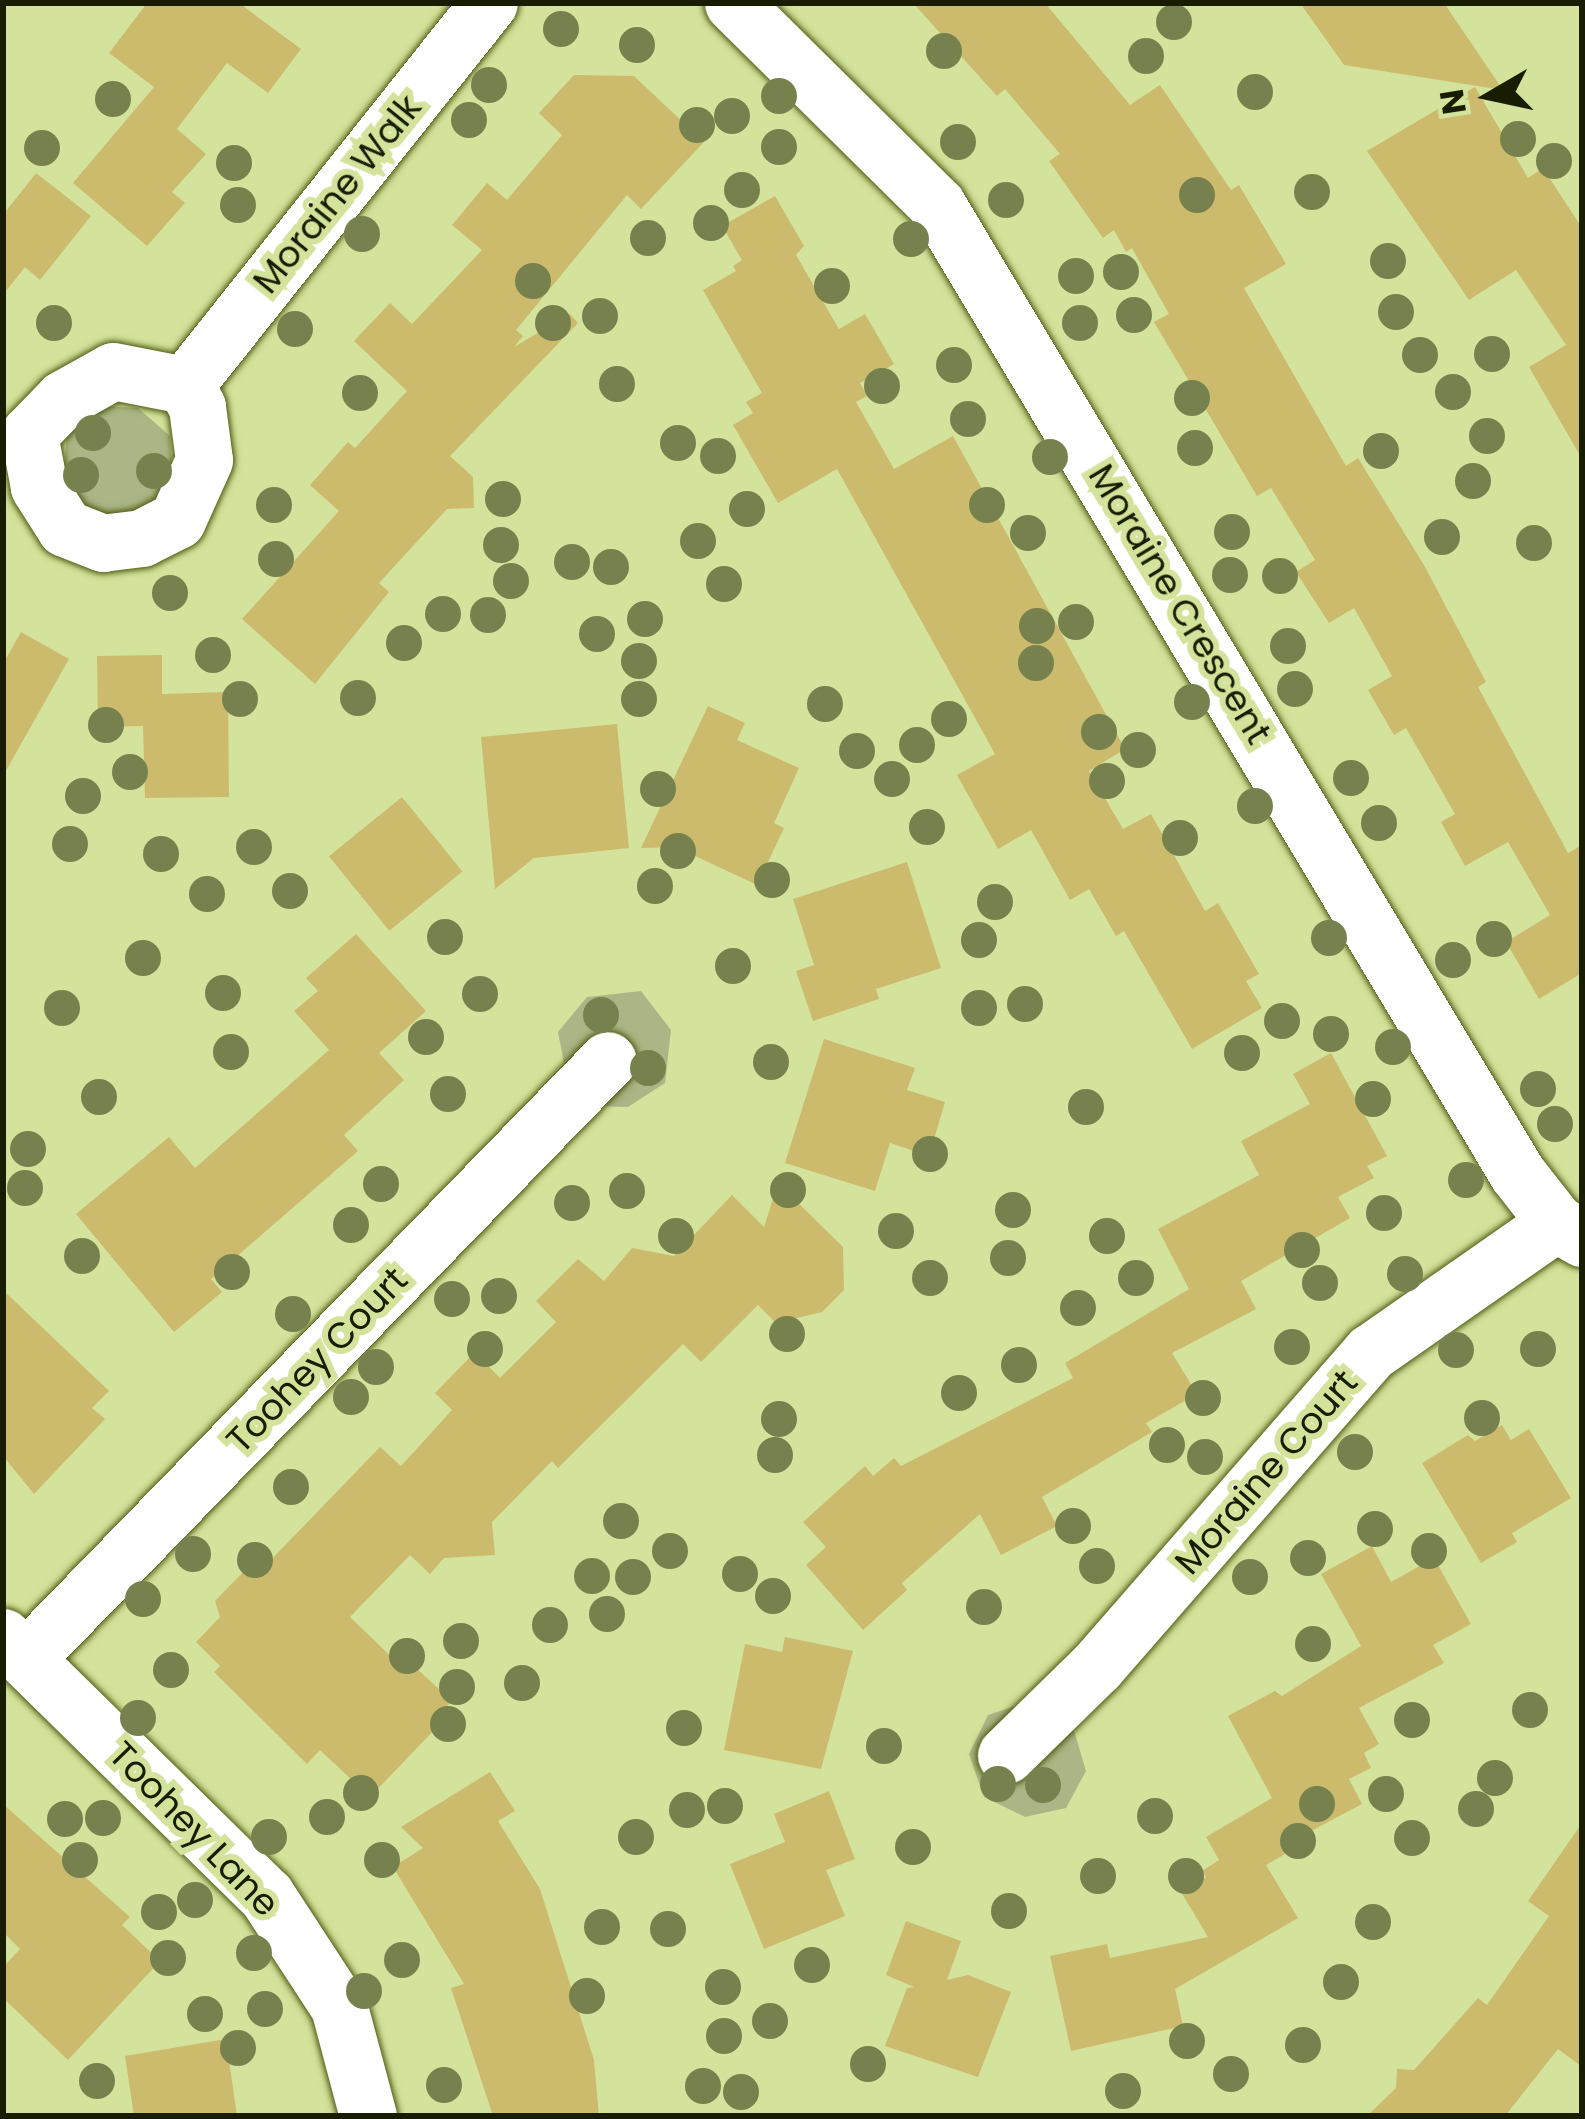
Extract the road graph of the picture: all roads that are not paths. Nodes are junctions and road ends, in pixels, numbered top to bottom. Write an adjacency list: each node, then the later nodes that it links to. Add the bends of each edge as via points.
1 (489, 3): 3 (street, Moraine Walk)
2 (733, 3): 5 (street, Moraine Crescent, via 937,205 1517,1173)
3 (185, 385)
4 (608, 1060): 6 (street, Toohey Court)
5 (1569, 1230): 7 (street, Moraine Court, via 1370,1352 1096,1666)
6 (14, 1648): 8 (street, Toohey Lane, via 266,1894 338,2007)
7 (1006, 1755)
8 (368, 2116)

